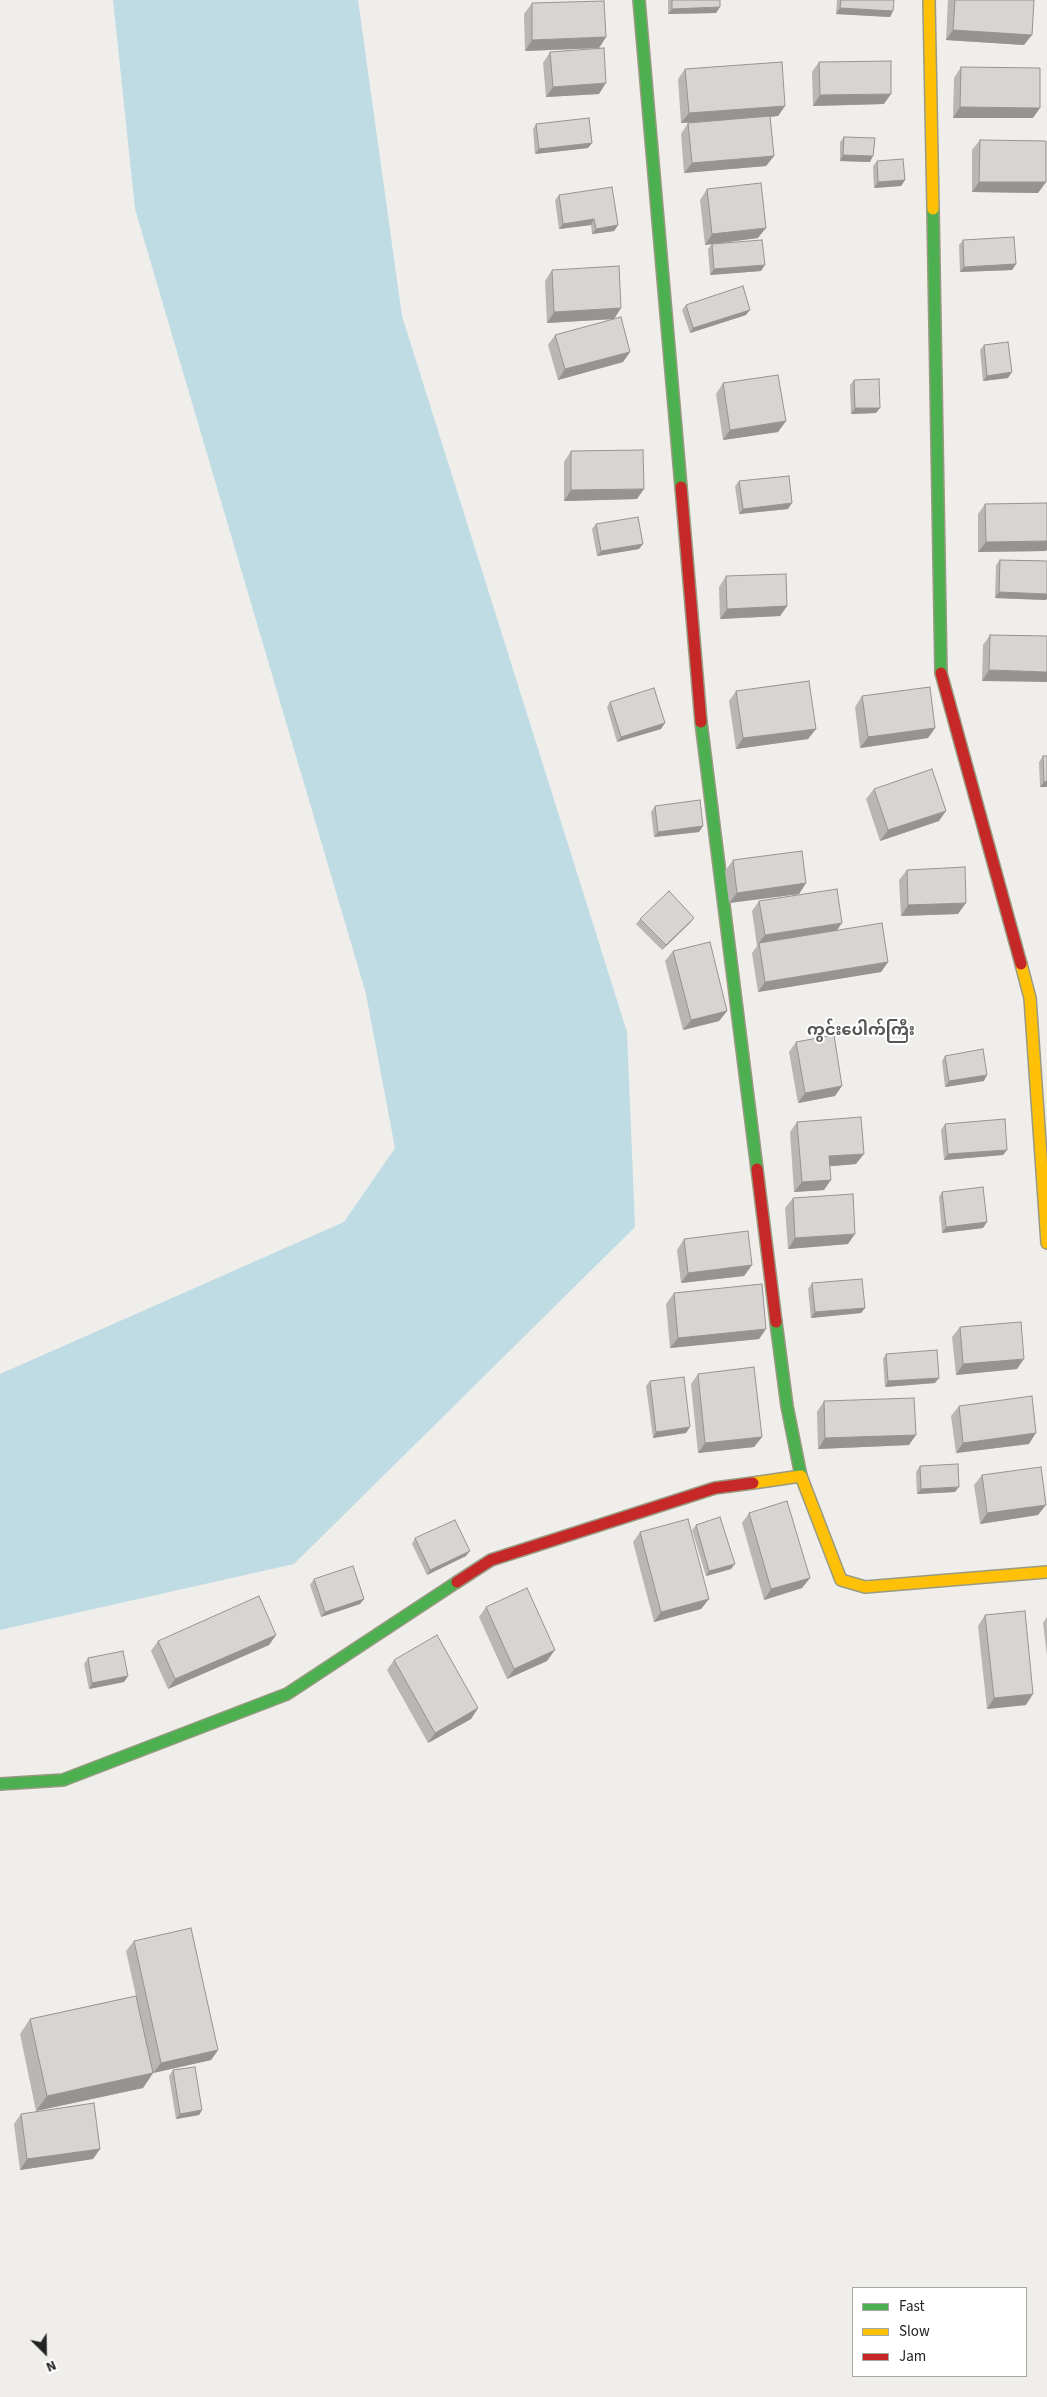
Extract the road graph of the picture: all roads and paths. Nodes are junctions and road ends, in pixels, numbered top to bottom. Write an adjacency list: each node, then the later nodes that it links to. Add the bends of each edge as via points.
1 (639, 0): 4 (street, via 703,741 786,1406)
2 (928, 0): 3 (street, via 941,676 1030,998)
3 (1047, 1243)
4 (801, 1476): 5 (street, via 841,1580 865,1587); 6 (street, via 715,1488 491,1560 287,1694 63,1780)
5 (1047, 1572)
6 (0, 1784)

